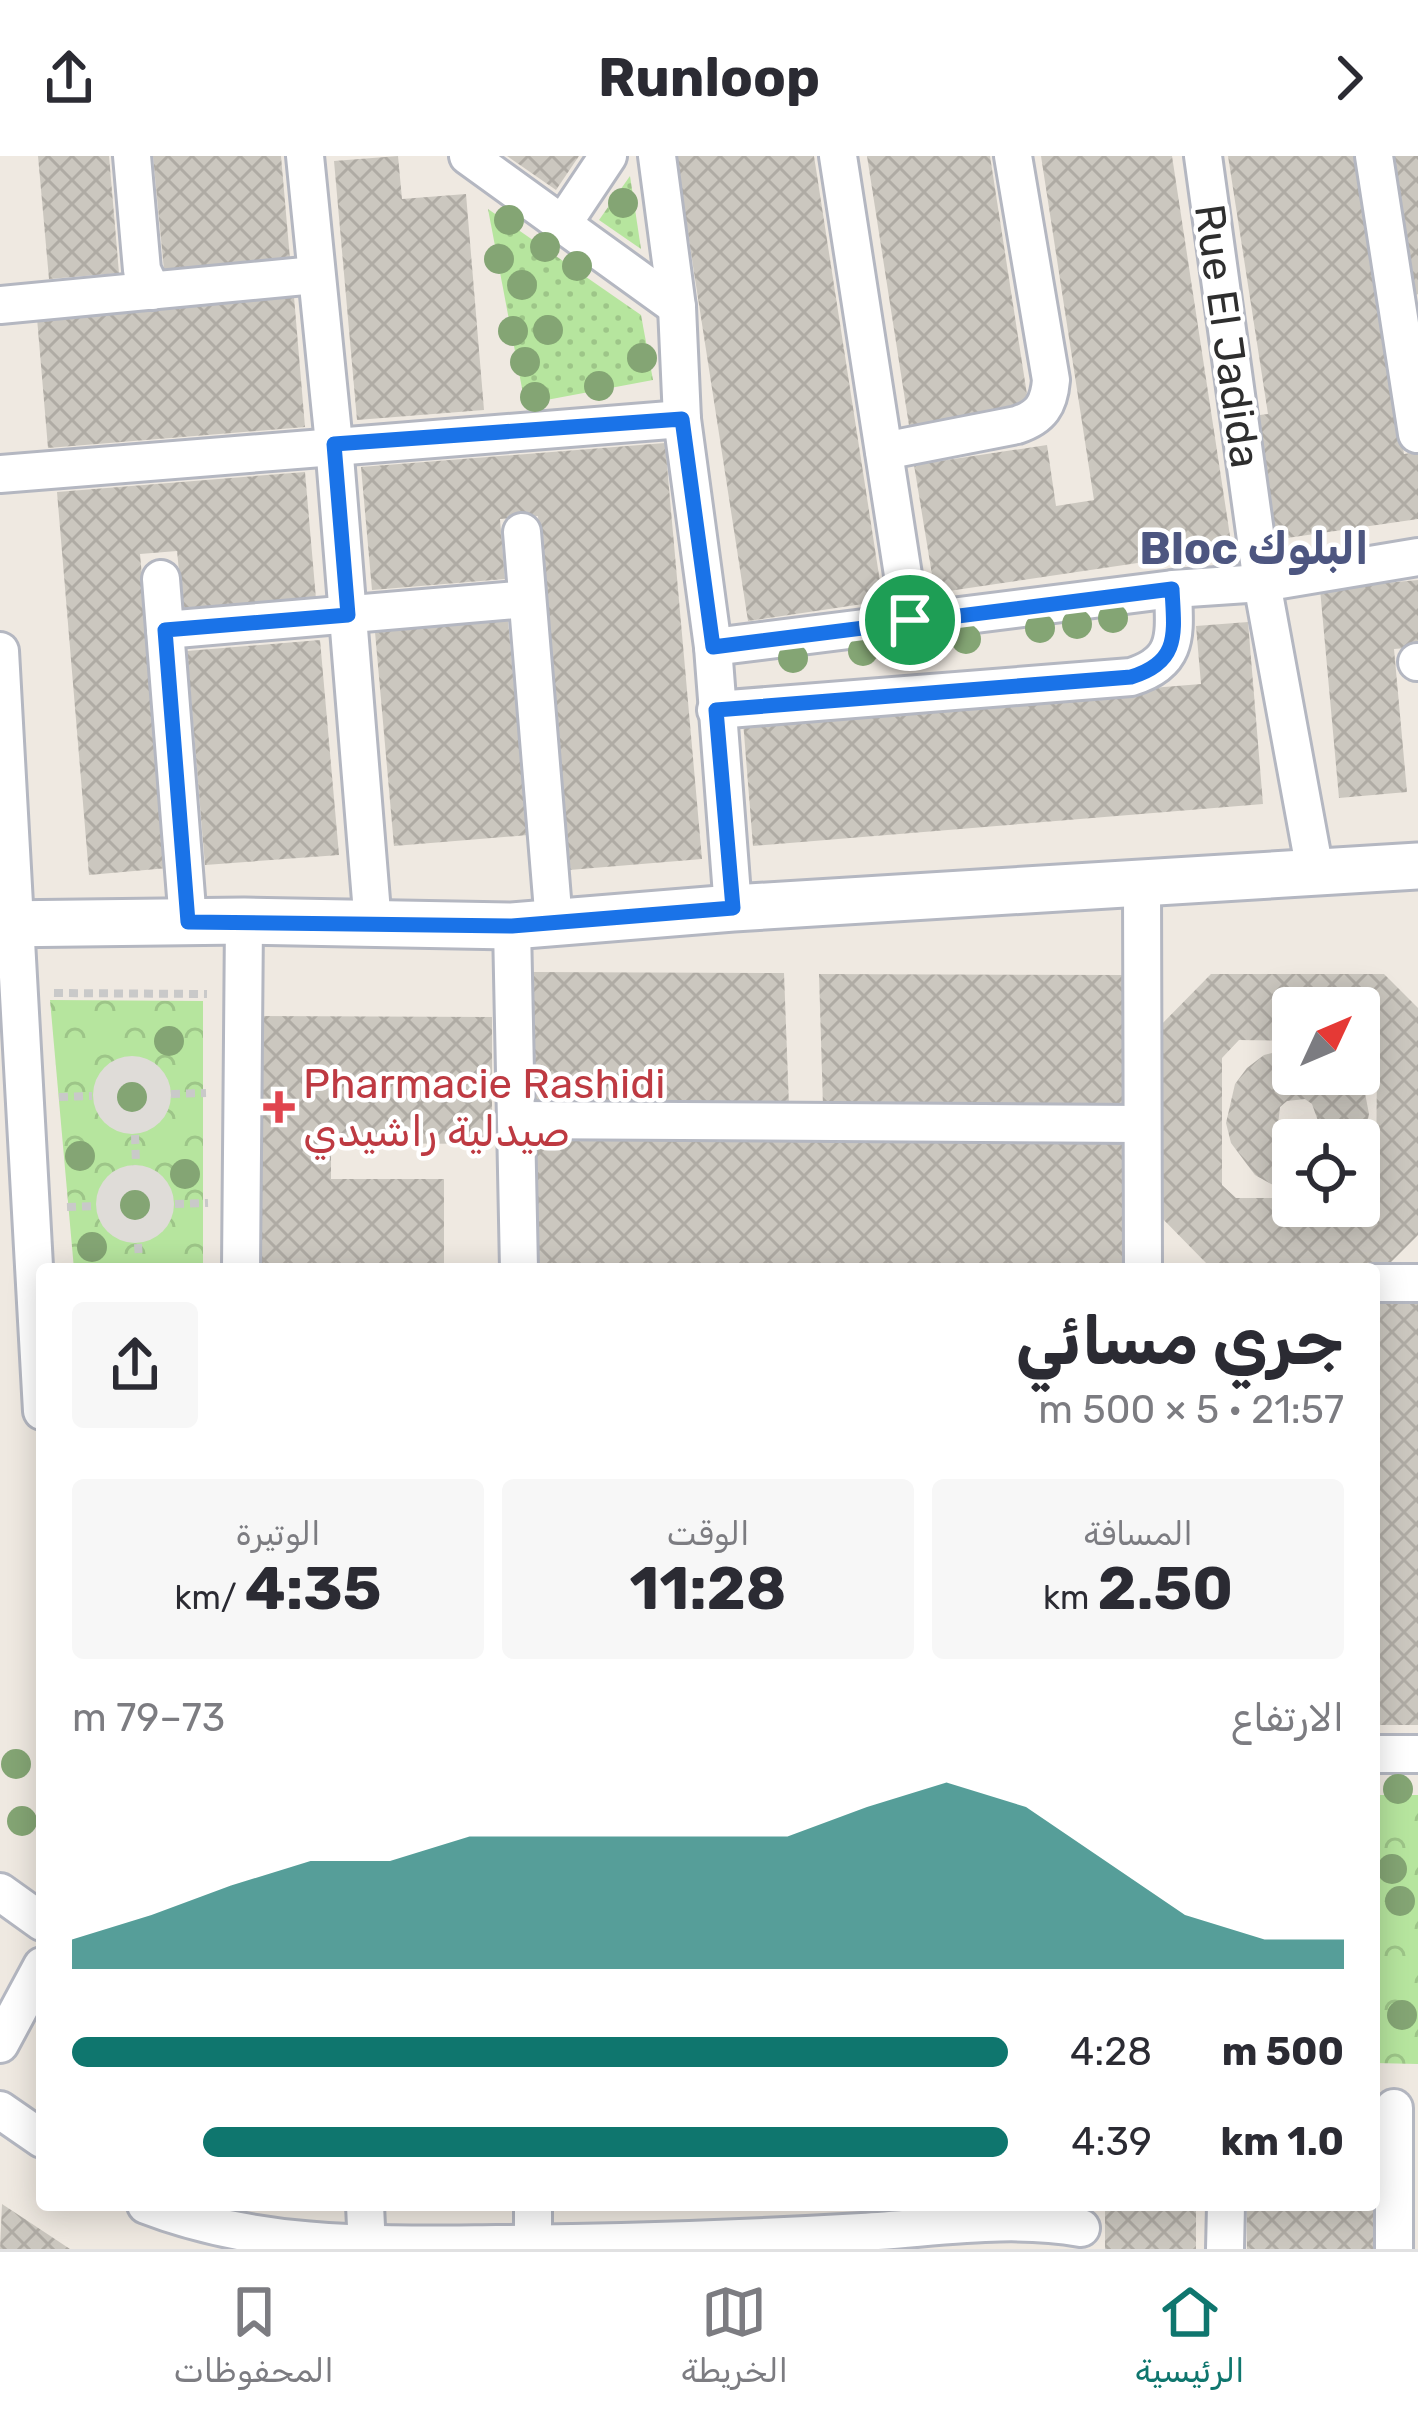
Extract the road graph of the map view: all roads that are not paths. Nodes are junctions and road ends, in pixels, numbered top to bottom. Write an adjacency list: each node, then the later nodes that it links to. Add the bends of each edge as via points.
1 (131, 156): 12 (street, via 142,270)
2 (305, 156): 11 (street)
3 (468, 156): 10 (street)
4 (608, 156): 10 (street)
5 (657, 156): 14 (street)
6 (838, 156): 19 (street)
7 (1012, 156): 19 (street, via 1051,380 1045,409 1017,424)
8 (1203, 156): 24 (street, Rue El Jadida)
9 (1374, 156): 15 (street)
10 (564, 222): 14 (street)
11 (316, 275): 12 (street); 18 (street)
12 (152, 291): 13 (street)
13 (0, 305)
14 (676, 307): 16 (street)
15 (1413, 363): 17 (street)
16 (682, 419): 18 (street); 30 (street)
17 (1417, 434)
18 (334, 444): 20 (street); 27 (street)
19 (884, 451): 28 (street)
20 (0, 474)
21 (522, 532): 26 (street)
22 (1418, 557): 24 (street)
23 (161, 579): 29 (street)
24 (1262, 583): 25 (street); 34 (street, Rue El Jadida)
25 (1172, 589): 28 (street); 32 (street, via 1173,643 1152,670 1131,677)
26 (527, 599): 27 (street); 41 (street)
27 (348, 615): 29 (street); 40 (street)
28 (910, 620): 30 (street)
29 (165, 630): 38 (street)
30 (713, 647): 32 (street)
31 (0, 651): 39 (street)
32 (716, 710): 36 (street)
33 (1418, 866): 34 (street)
34 (1315, 871): 35 (street)
35 (1142, 885): 36 (street); 43 (street)
36 (733, 908): 41 (street)
37 (244, 921): 38 (street); 40 (street); 44 (street)
38 (188, 922): 39 (street)
39 (9, 925): 49 (street)
40 (374, 925): 41 (street)
41 (533, 925): 42 (street)
42 (516, 1120): 43 (street); 45 (street)
43 (1141, 1124): 46 (street)
44 (241, 1263)
45 (519, 1263)
46 (1143, 1263)
47 (1380, 1283): 48 (street)
48 (1418, 1283)
49 (17, 1319): 50 (street)
50 (36, 1389)
51 (1380, 1754): 52 (street)
52 (1418, 1754)
53 (0, 1892): 54 (street)
54 (36, 1918)
55 (36, 1977): 56 (street)
56 (0, 2044)
57 (1396, 2108): 70 (street)
58 (0, 2110): 59 (street)
59 (36, 2135)
60 (167, 2211): 68 (street, via 238,2231)
61 (365, 2211): 68 (street)
62 (533, 2211): 66 (street)
63 (1226, 2211): 69 (street)
64 (1081, 2228): 65 (street, via 1012,2222)
65 (936, 2239): 67 (street)
66 (532, 2244): 67 (street); 68 (street)
67 (754, 2244)
68 (367, 2248)
69 (1226, 2249)
70 (1394, 2249)

